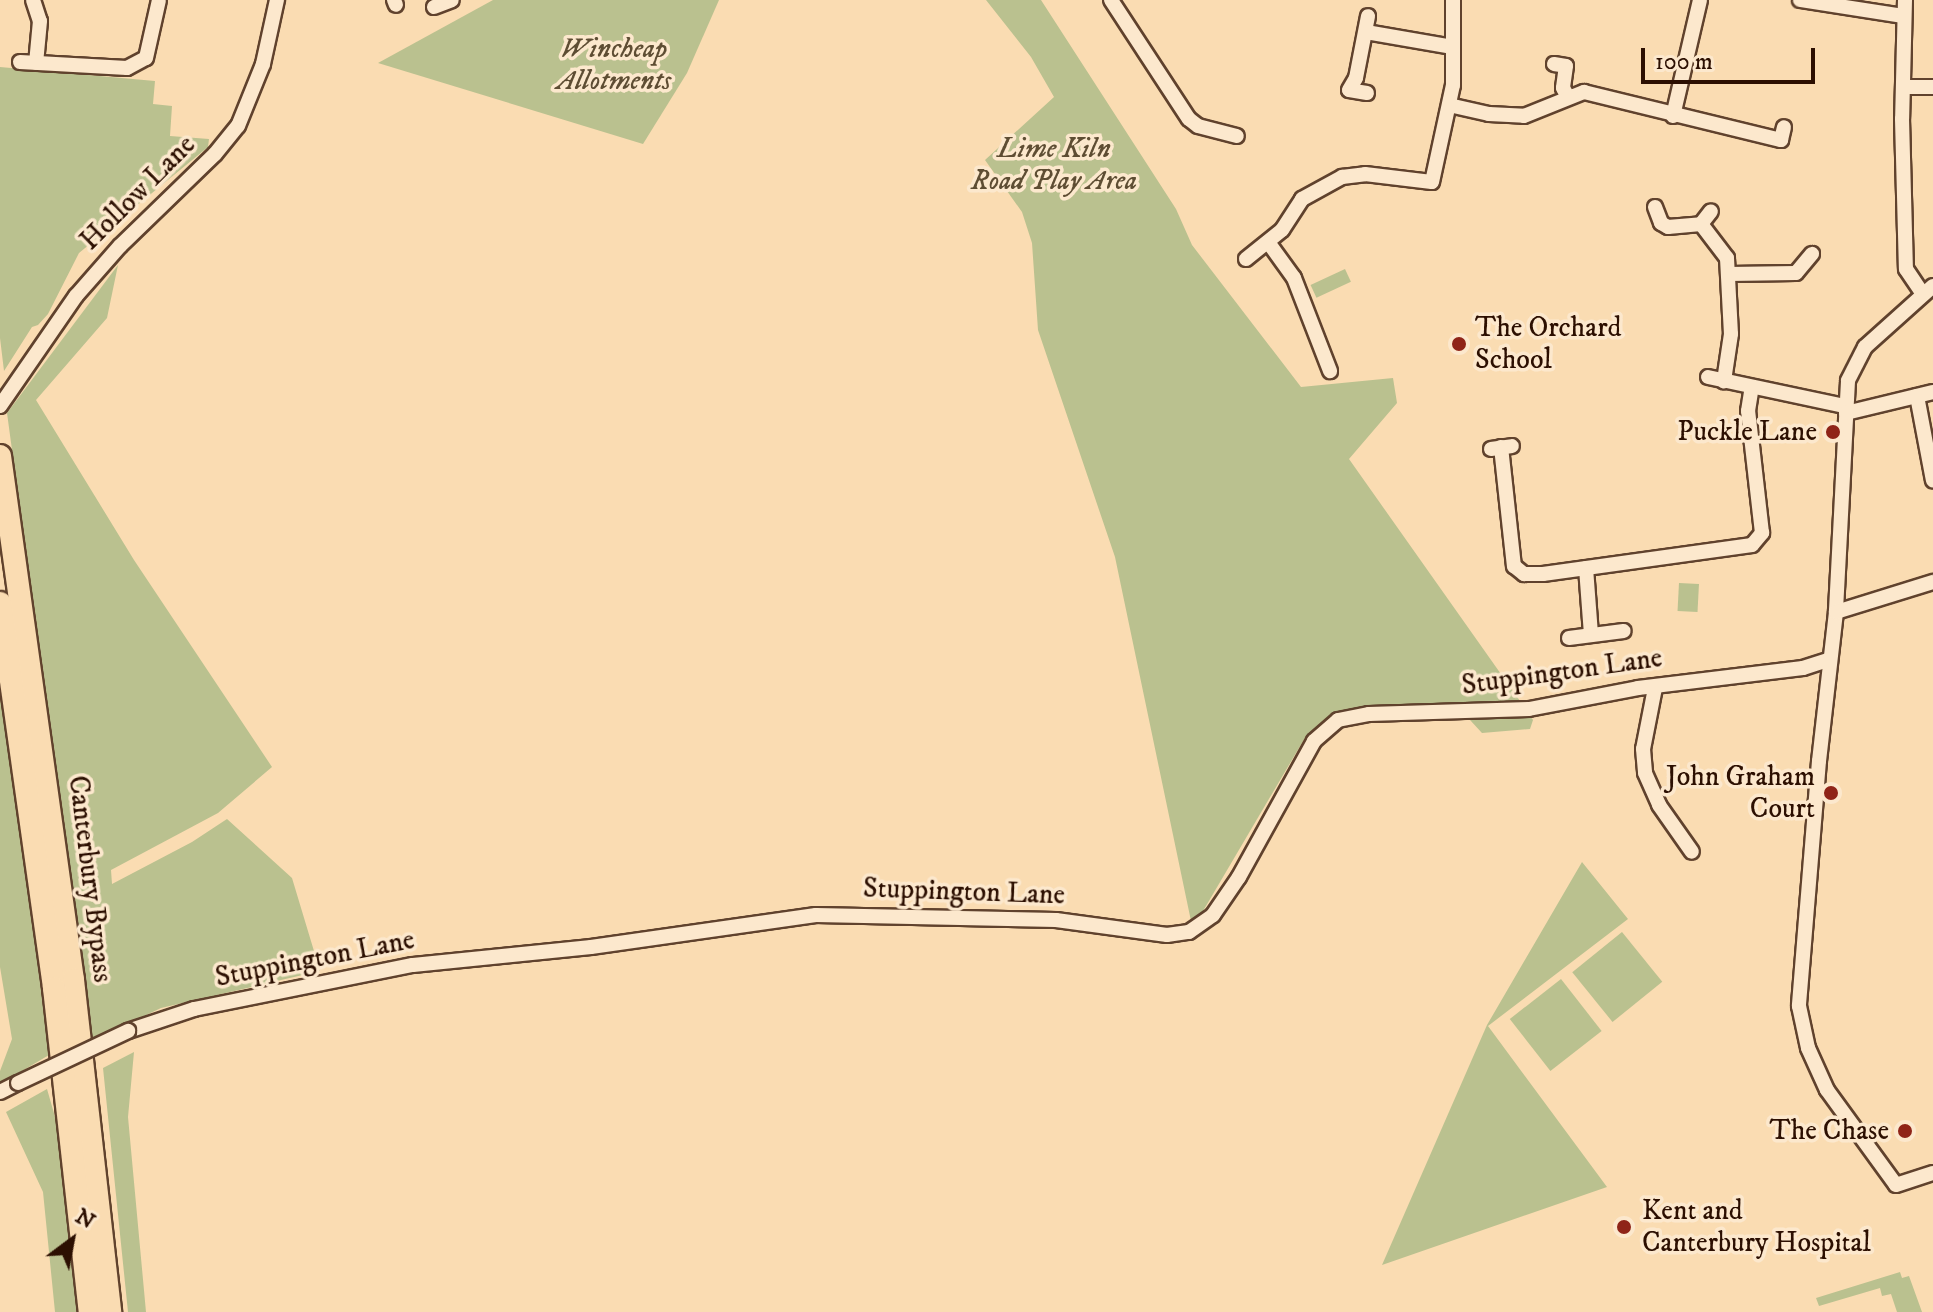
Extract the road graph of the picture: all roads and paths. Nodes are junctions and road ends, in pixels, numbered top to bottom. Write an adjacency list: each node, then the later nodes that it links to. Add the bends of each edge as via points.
1 (33, 0): 15 (street, via 40,21)
2 (159, 0): 15 (street, via 141,62 127,68)
3 (277, 0): 39 (street, Hollow Lane, via 263,64 238,126 76,296)
4 (452, 0): 11 (street)
5 (1111, 0): 24 (street, via 1189,119)
6 (1453, 0): 13 (street)
7 (1700, 0): 22 (street)
8 (1800, 0): 10 (street)
9 (1905, 0): 12 (street)
10 (1830, 3): 12 (street)
11 (434, 7)
12 (1903, 16): 17 (street)
13 (1453, 47): 19 (street, via 1367,24 1349,90); 21 (street)
14 (20, 62): 15 (street)
15 (36, 63)
16 (1554, 64): 20 (street, via 1566,66 1563,88)
17 (1903, 87): 18 (street); 32 (street, via 1906,269)
18 (1933, 87)
19 (1367, 93)
20 (1568, 97): 21 (street, via 1524,116); 22 (street, via 1584,92)
21 (1449, 105): 28 (street, via 1432,182 1350,174 1302,199)
22 (1673, 116): 23 (street, via 1781,140)
23 (1784, 127)
24 (1237, 136)
25 (1655, 207): 27 (street, via 1668,227)
26 (1711, 211): 27 (street)
27 (1701, 224): 31 (street, via 1727,258)
28 (1268, 242): 30 (street); 33 (street, via 1324,332)
29 (1812, 254): 31 (street, via 1796,273)
30 (1246, 259)
31 (1729, 274): 35 (street, via 1731,334)
32 (1928, 290): 40 (street, via 1856,358)
33 (1330, 371)
34 (1708, 377): 35 (street)
35 (1724, 381): 36 (street)
36 (1752, 387): 40 (street); 44 (street, via 1748,411 1762,525 1759,540)
37 (1933, 392): 38 (street)
38 (1917, 396): 40 (street); 43 (street)
39 (0, 406)
40 (1846, 410): 47 (street)
41 (1501, 447): 44 (street, via 1514,566 1532,575)
42 (0, 456): 57 (highway, Canterbury Bypass, via 69,948)
43 (1933, 481)
44 (1586, 568): 49 (street)
45 (1933, 582): 47 (street)
46 (0, 603): 56 (highway, Canterbury Bypass, via 54,988)
47 (1836, 612): 51 (street)
48 (1624, 631): 49 (street)
49 (1591, 635): 50 (street)
50 (1569, 638)
51 (1830, 659): 52 (street, Stuppington Lane, via 1803,668); 55 (street, via 1799,1006 1808,1048 1827,1090 1896,1185)
52 (1655, 688): 53 (street, via 1644,765 1652,791); 54 (street, Stuppington Lane, bridge, via 1483,713 1338,720 1314,741 1213,915 1189,932 1167,935 1056,920 816,915 591,947 413,965 194,1009 128,1031)
53 (1684, 846)
54 (0, 1092)
55 (1933, 1173)
56 (90, 1312)
57 (110, 1312)

